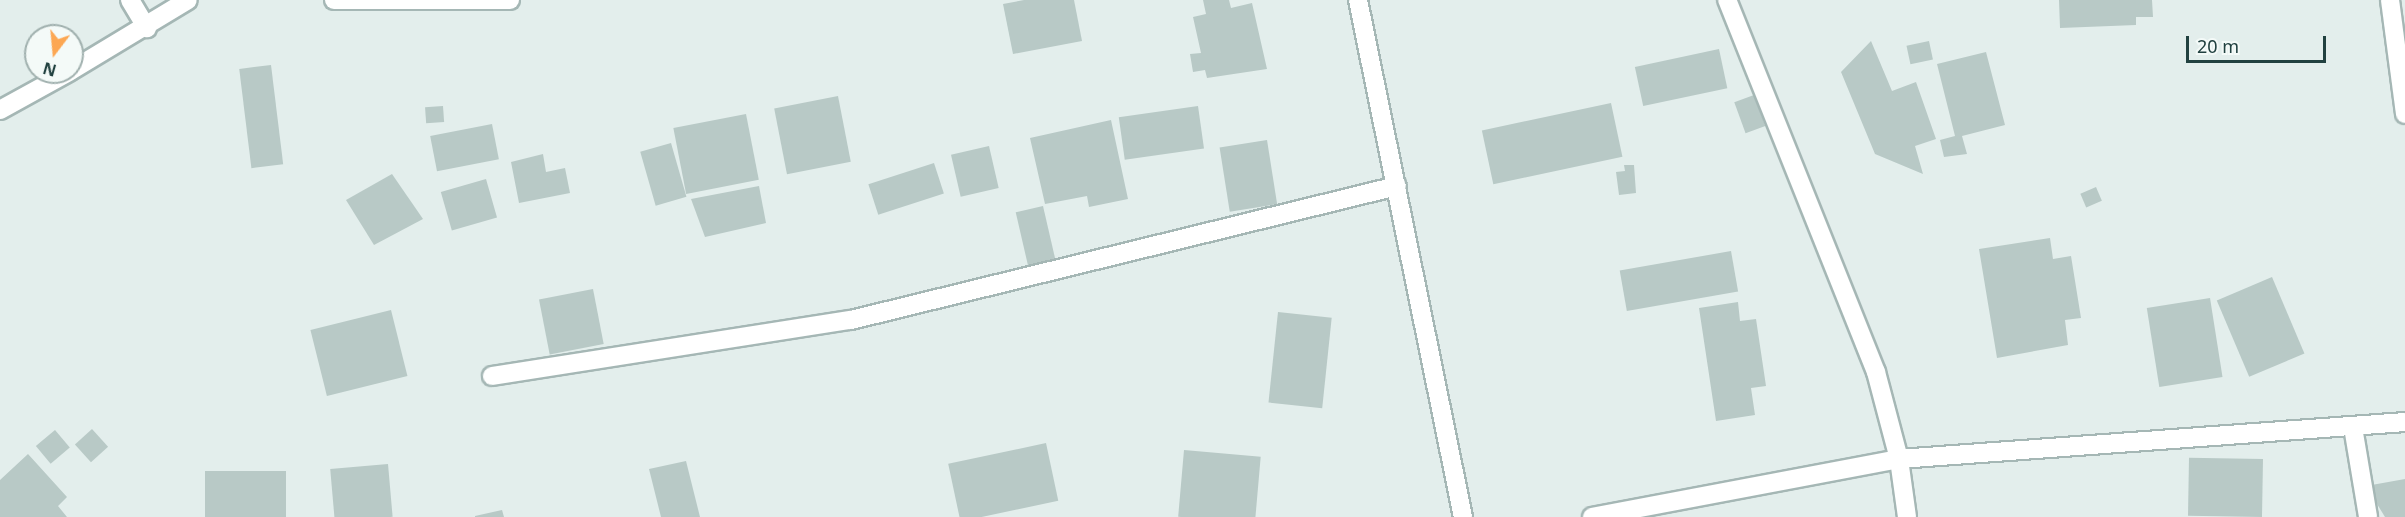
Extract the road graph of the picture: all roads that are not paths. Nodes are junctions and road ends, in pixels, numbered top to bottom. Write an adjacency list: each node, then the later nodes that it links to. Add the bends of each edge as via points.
1 (130, 0): 8 (street)
2 (188, 0): 8 (street)
3 (334, 0): 4 (street)
4 (510, 0)
5 (1358, 0): 13 (street)
6 (1727, 0): 17 (street, via 1876,372)
7 (2390, 0): 12 (street)
8 (147, 28): 9 (street)
9 (84, 63)
10 (47, 84): 11 (street)
11 (0, 110)
12 (2405, 114)
13 (1396, 186): 14 (street, via 851,320); 18 (street)
14 (492, 376)
15 (2405, 422): 16 (street)
16 (2354, 427): 17 (street); 21 (street)
17 (1899, 459): 19 (street); 20 (street)
18 (1463, 517)
19 (1592, 517)
20 (1907, 517)
21 (2368, 517)

